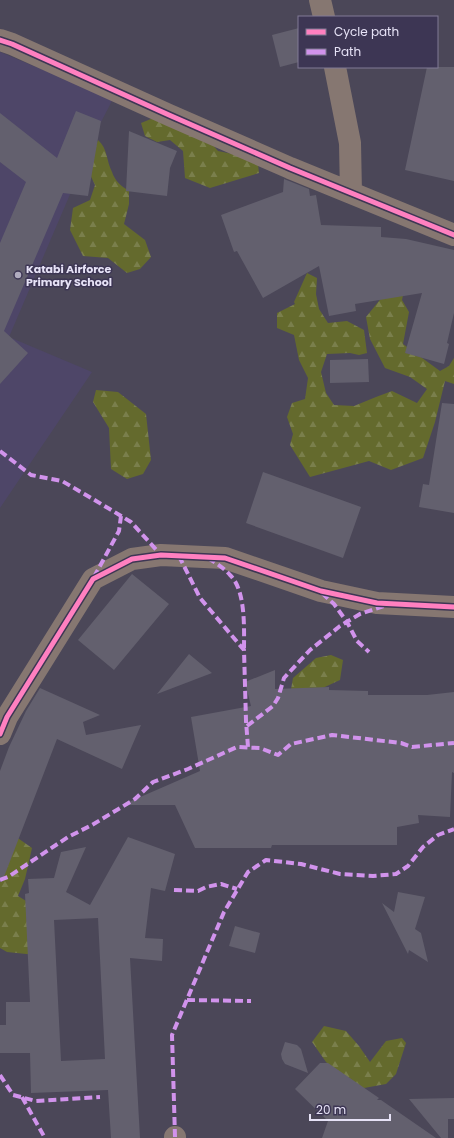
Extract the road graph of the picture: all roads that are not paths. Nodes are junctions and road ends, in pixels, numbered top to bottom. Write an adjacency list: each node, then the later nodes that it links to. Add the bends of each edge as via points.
1 (320, 0): 2 (street)
2 (324, 16)
3 (0, 40): 5 (street, via 168,116)
4 (335, 68): 5 (street, via 350,143)
5 (351, 193): 6 (street)
6 (454, 234)
7 (454, 606): 8 (street, via 377,603 317,590 226,558 161,555 132,559 93,579 7,717)
8 (0, 734)

